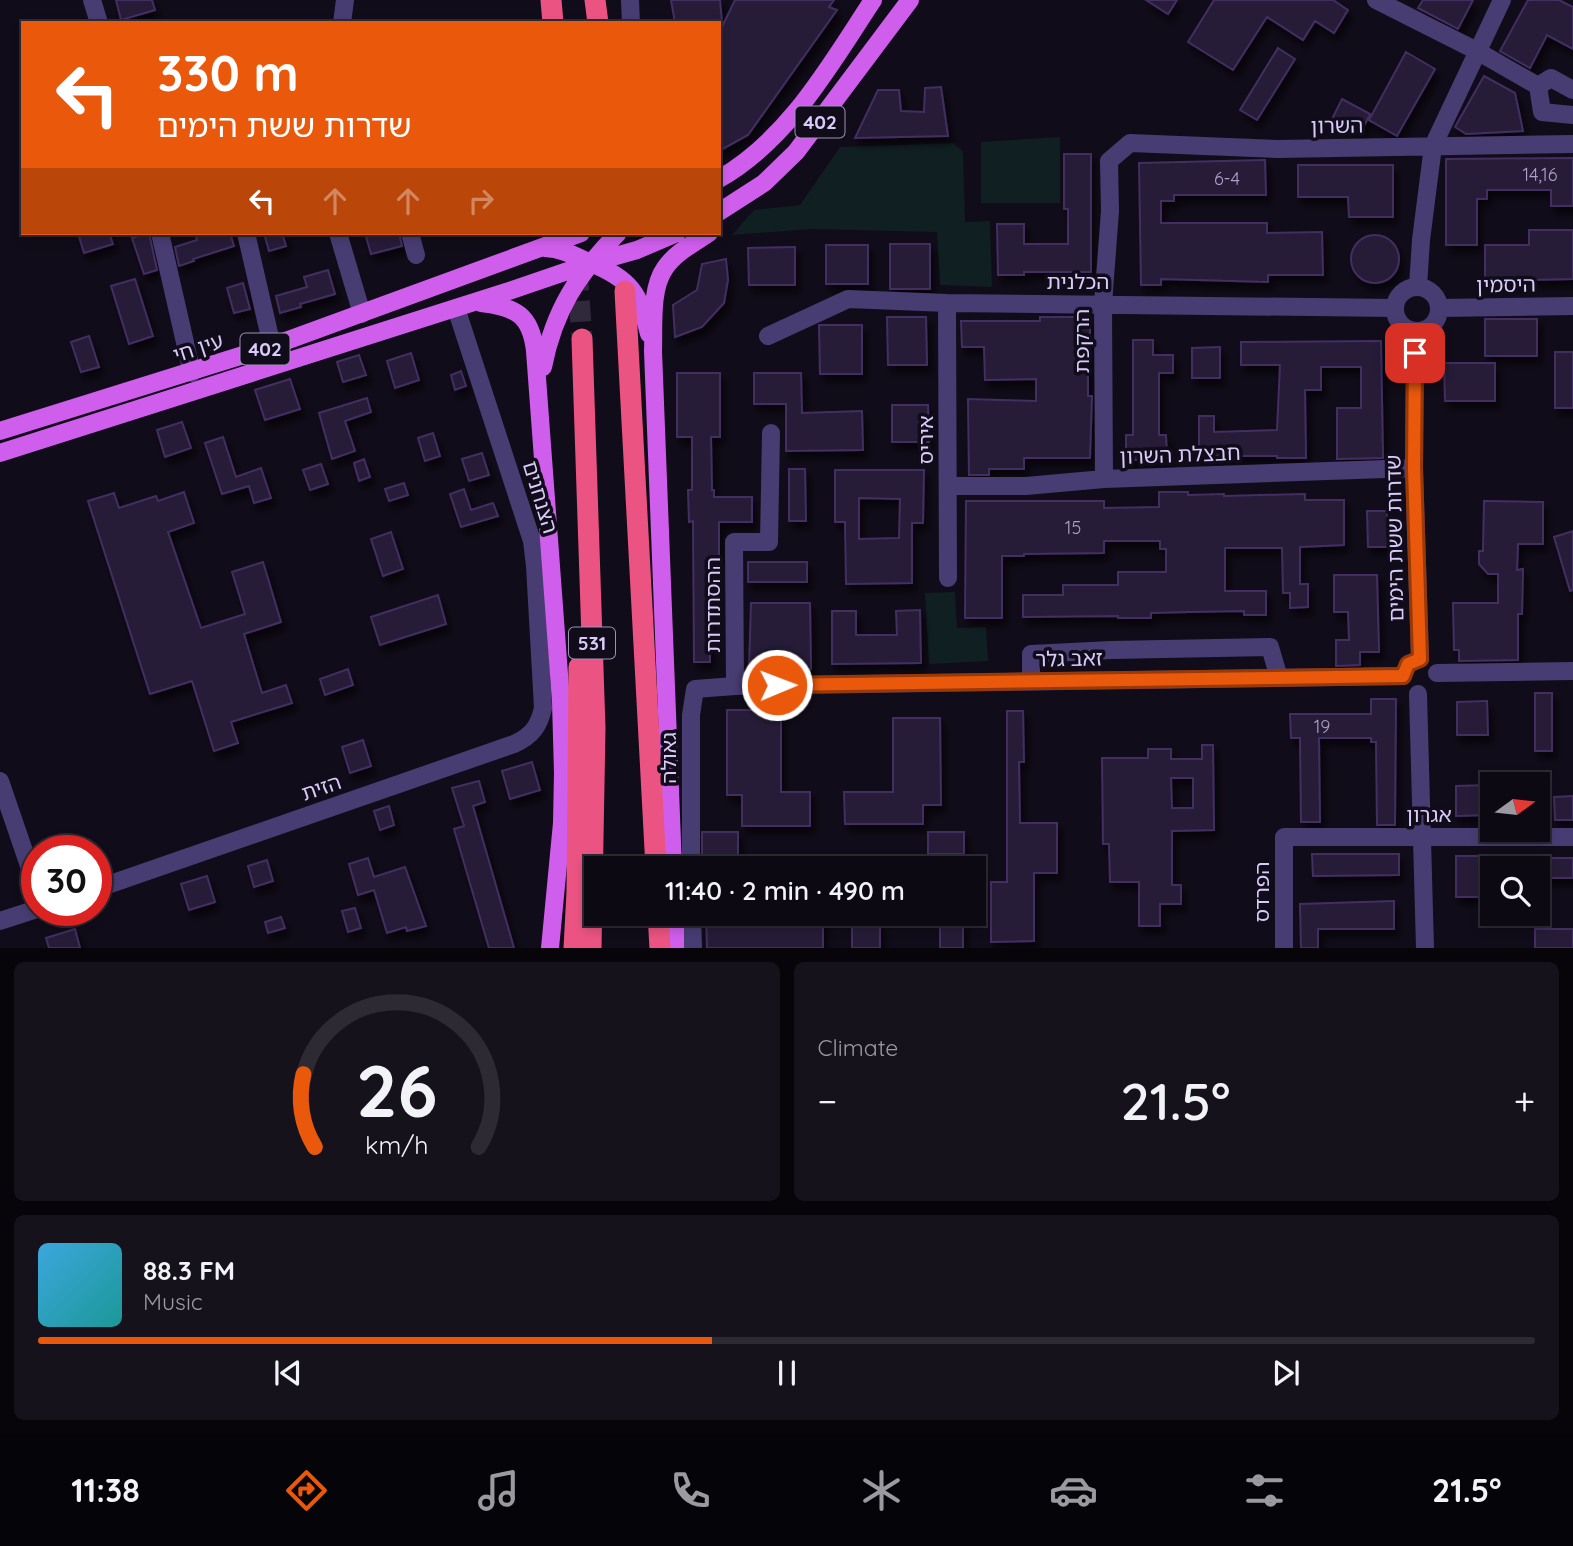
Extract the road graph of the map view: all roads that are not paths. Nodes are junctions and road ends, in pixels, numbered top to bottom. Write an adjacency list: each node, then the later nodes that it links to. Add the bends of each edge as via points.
1 (92, 0): 11 (street)
2 (345, 0): 12 (street)
3 (551, 0): 13 (highway)
4 (596, 0): 14 (highway)
5 (610, 0): 15 (highway)
6 (630, 0): 16 (street)
7 (873, 0): 21 (main road, 402)
8 (910, 0): 27 (main road, 402, via 796,152)
9 (1376, 0): 17 (street)
10 (1502, 0): 17 (street)
11 (98, 21)
12 (342, 21)
13 (553, 21)
14 (598, 21)
15 (610, 21)
16 (631, 21)
17 (1477, 51): 18 (street); 23 (street)
18 (1538, 86): 19 (street, via 1551,78); 20 (street, via 1542,112)
19 (1573, 90)
20 (1573, 115)
21 (780, 132): 25 (main road); 26 (main road, 402)
22 (1573, 144): 23 (street, השרון)
23 (1433, 146): 24 (street, השרון, via 1278,149 1130,143); 44 (street)
24 (1109, 161): 48 (street, הרקפת)
25 (721, 166)
26 (721, 178)
27 (756, 189): 28 (main road, 402); 29 (main road)
28 (721, 211)
29 (721, 222)
30 (160, 235): 58 (street)
31 (246, 235): 56 (street)
32 (339, 235): 53 (street)
33 (411, 235): 41 (street)
34 (576, 235): 39 (main road, 402)
35 (586, 235): 40 (main road)
36 (616, 235): 42 (main road)
37 (672, 235): 42 (main road, 402)
38 (706, 235): 57 (main road, via 663,271 657,289)
39 (543, 247): 40 (main road); 53 (main road, עין חי / 402)
40 (570, 252): 42 (main road); 43 (main road)
41 (416, 255)
42 (591, 263): 43 (main road, 402); 57 (main road, via 620,276 635,295); 59 (main road, via 556,317)
43 (526, 286): 46 (main road, עין חי / 402)
44 (1418, 286): 51 (street, via 1399,295); 52 (street, via 1433,293)
45 (625, 291): 76 (highway, 531)
46 (474, 303): 50 (main road, עין חי / 402); 59 (main road, via 513,309 526,321 534,338)
47 (947, 303): 48 (street, הכלנית); 55 (street, הכלנית, via 848,299); 65 (street, איריס)
48 (1103, 304): 51 (street, הכלנית); 64 (street, הרקפת)
49 (1573, 306): 52 (street, היסמין)
50 (456, 308): 62 (main road, עין חי / 402); 75 (street, הצנחנים, via 532,541)
51 (1395, 308): 54 (street, via 1402,326)
52 (1439, 308): 54 (street, via 1435,323)
53 (362, 314): 56 (main road, עין חי / 402)
54 (1415, 331): 63 (street, שדרות ששת הימים)
55 (768, 336)
56 (272, 346): 58 (main road, עין חי / 402)
57 (653, 351): 84 (main road)
58 (192, 373): 60 (main road, עין חי / 402)
59 (539, 394): 93 (main road, via 563,773)
60 (0, 432)
61 (771, 433): 73 (street, ההסתדרות, via 769,542 734,542)
62 (0, 453)
63 (1414, 468): 64 (street, חבצלת השרון); 67 (street, שדרות ששת הימים)
64 (1104, 479): 65 (street, חבצלת השרון, via 1027,486)
65 (948, 486): 66 (street, איריס)
66 (948, 578)
67 (1420, 659): 69 (street, via 1433,664); 70 (street, via 1408,664)
68 (1573, 671): 69 (street)
69 (1437, 673): 74 (street, via 1433,688)
70 (1403, 676): 71 (street, זאב גלר); 74 (street, via 1407,688)
71 (1279, 678): 72 (street, זאב גלר); 72 (street, via 1270,647 1031,654)
72 (1031, 681): 73 (street, זאב גלר)
73 (735, 685): 85 (street, גאולה, via 695,689)
74 (1418, 694): 79 (street)
75 (543, 708): 86 (street, הזית, via 537,728 514,744)
76 (649, 741): 82 (highway, 531); 83 (highway)
77 (0, 781): 81 (street)
78 (1284, 837): 79 (street, אגרון); 100 (street, הפרדס)
79 (1422, 837): 80 (street, אגרון); 101 (street)
80 (1573, 837)
81 (21, 842)
82 (647, 856)
83 (655, 856)
84 (673, 856)
85 (691, 856)
86 (112, 883)
87 (21, 914): 88 (street)
88 (0, 921)
89 (646, 926): 96 (highway)
90 (659, 926): 97 (highway)
91 (675, 926): 98 (main road)
92 (692, 926): 99 (street)
93 (550, 947)
94 (574, 947): 95 (highway, 531, via 582,339 595,727)
95 (591, 947)
96 (646, 947)
97 (660, 947)
98 (676, 947)
99 (693, 947)
100 (1284, 947)
101 (1425, 947)

